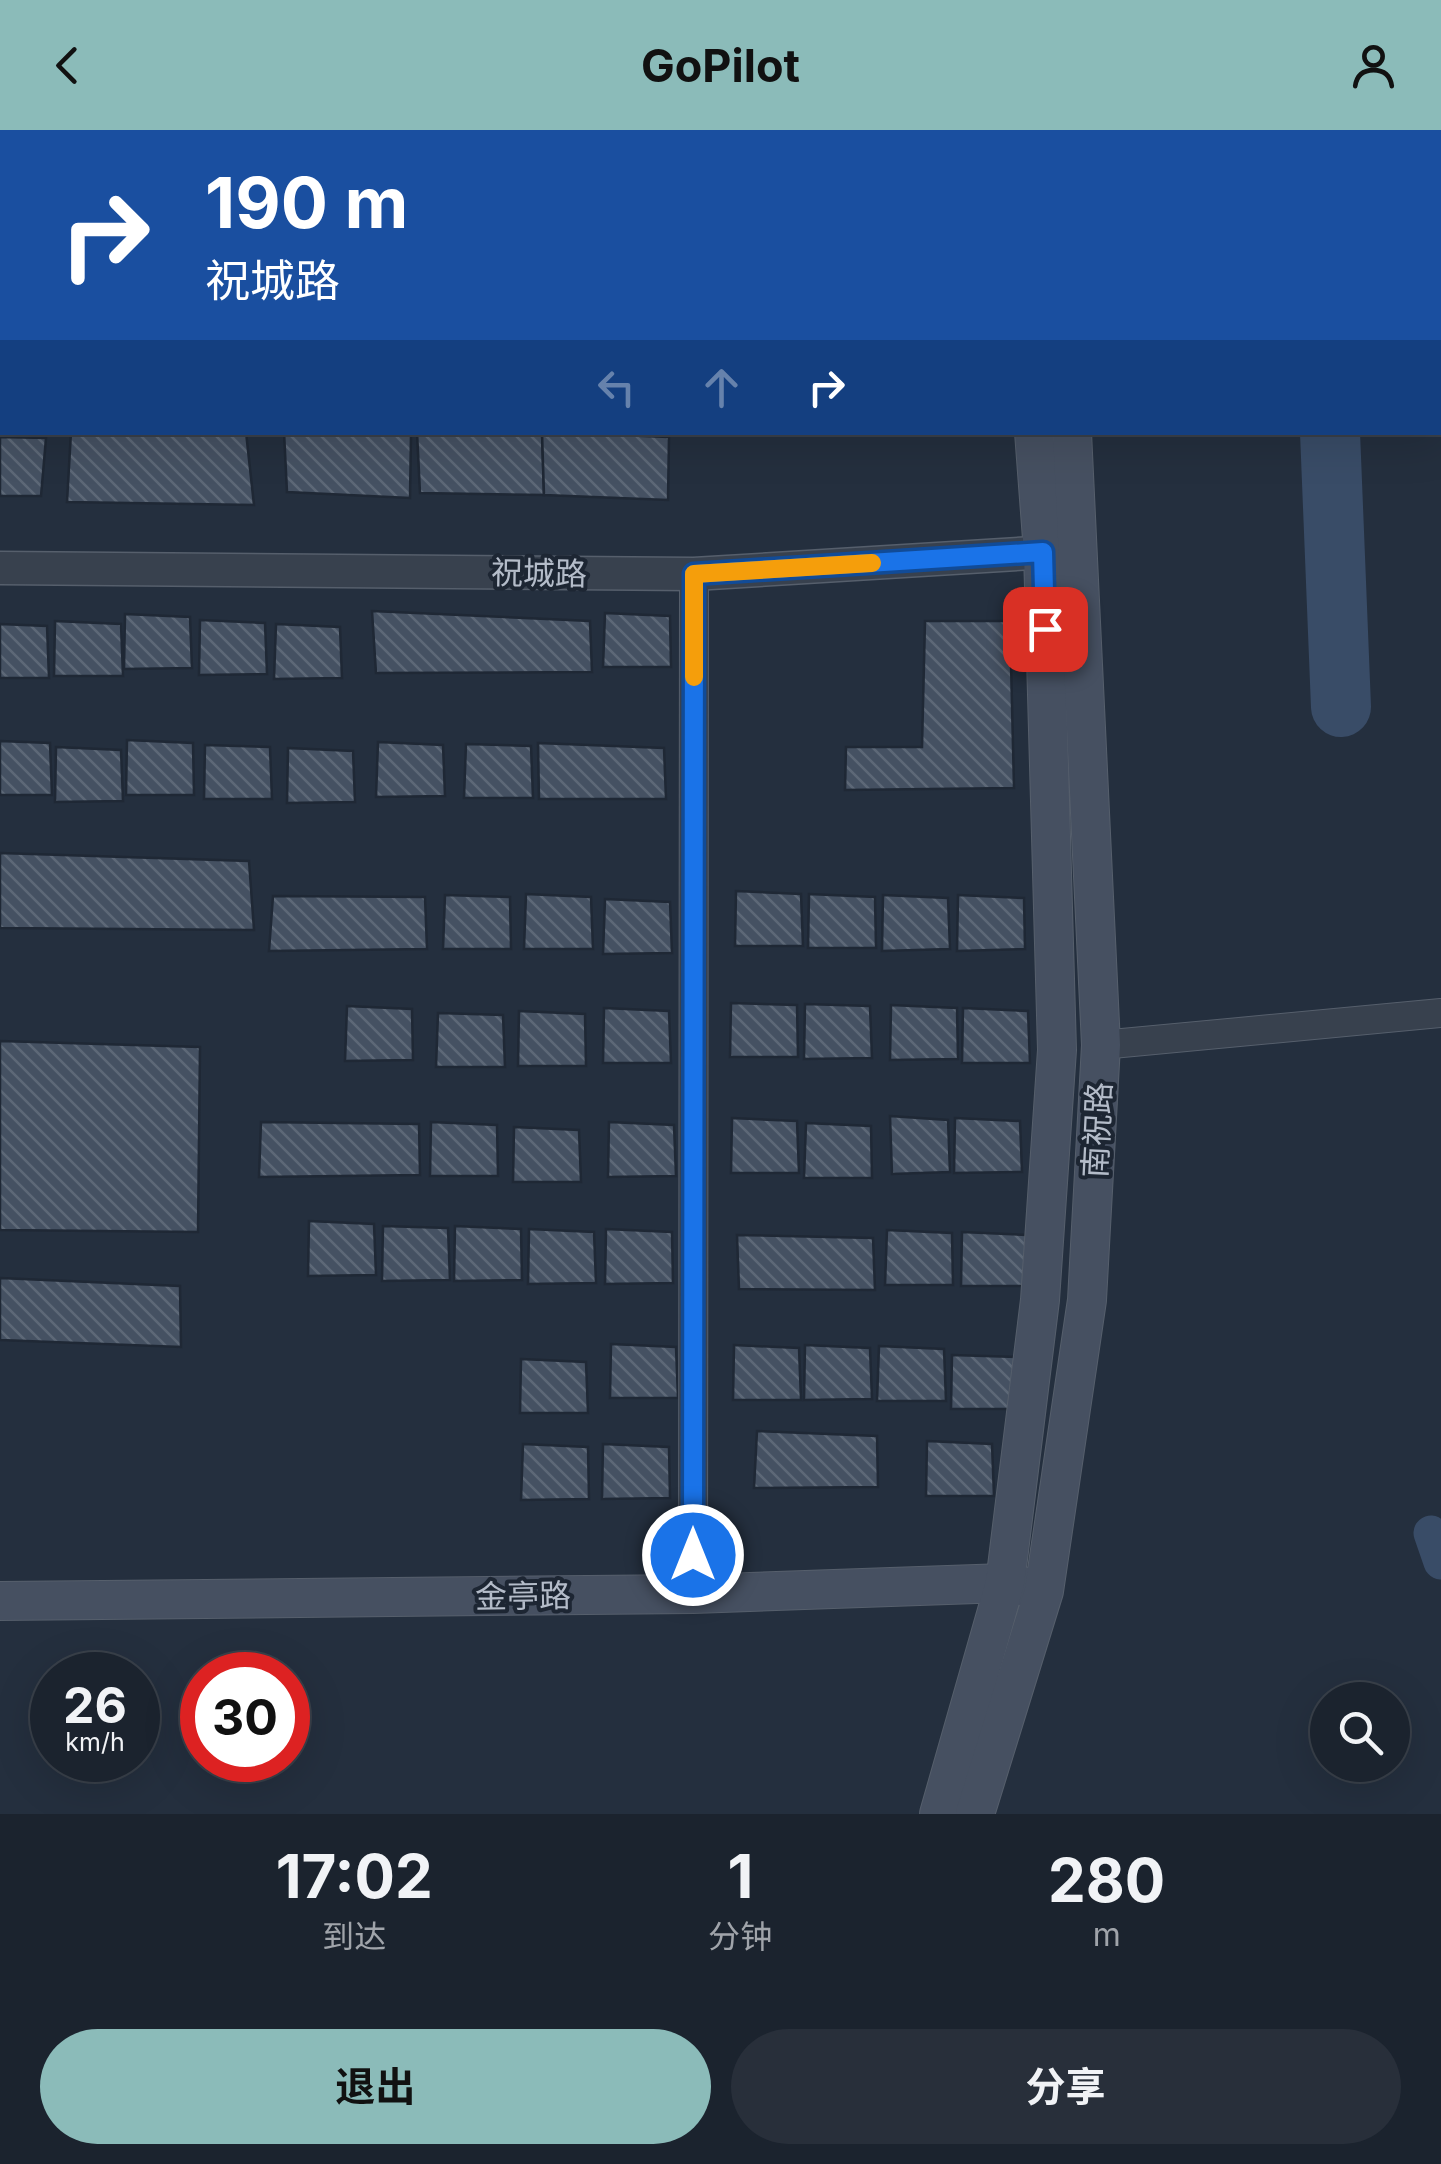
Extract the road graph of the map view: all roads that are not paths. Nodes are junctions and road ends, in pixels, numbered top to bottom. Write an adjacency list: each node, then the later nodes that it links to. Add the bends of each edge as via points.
1 (1035, 435): 3 (main road, 南祝路)
2 (1072, 435): 3 (main road, 南祝路)
3 (1060, 552): 5 (street, 祝城路); 7 (main road, 南祝路); 8 (main road, 南祝路, via 1057,1050 1040,1300)
4 (0, 568): 5 (street, 祝城路)
5 (694, 574): 10 (street)
6 (1441, 1013): 7 (street)
7 (1101, 1045): 9 (main road, 南祝路, via 1087,1300)
8 (1005, 1583): 9 (main road, 金亭路); 10 (main road, 金亭路); 12 (main road, 南祝路)
9 (1044, 1591): 13 (main road, 南祝路)
10 (693, 1594): 11 (main road, 金亭路)
11 (0, 1601)
12 (939, 1814)
13 (974, 1814)

